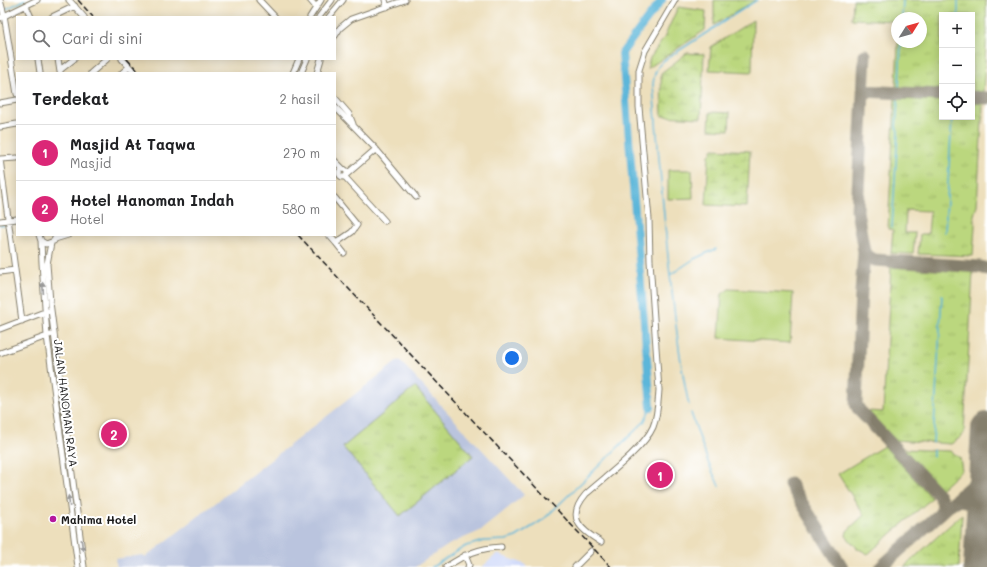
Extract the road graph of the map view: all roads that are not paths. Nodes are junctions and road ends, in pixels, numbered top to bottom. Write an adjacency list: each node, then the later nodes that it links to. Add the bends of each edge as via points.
1 (37, 0): 12 (street)
2 (69, 0): 13 (street)
3 (259, 0): 20 (street)
4 (310, 0): 15 (street)
5 (321, 0): 15 (street)
6 (332, 0): 22 (street)
7 (343, 0): 23 (street)
8 (385, 0): 14 (street)
9 (406, 0): 14 (street)
10 (675, 0): 78 (street, via 646,51 640,70 639,107 649,219 658,407 649,434 632,454 586,494 577,508 575,514 579,526)
11 (1, 4): 16 (street)
12 (26, 6): 16 (street); 17 (street)
13 (74, 6): 18 (street); 19 (street)
14 (387, 6): 24 (street, via 351,19)
15 (316, 7): 21 (street)
16 (3, 15): 42 (street)
17 (31, 16)
18 (55, 16)
19 (83, 16)
20 (274, 16)
21 (311, 16)
22 (320, 16)
23 (330, 16)
24 (336, 34)
25 (38, 60): 34 (street)
26 (58, 60): 35 (street)
27 (73, 60): 35 (street)
28 (106, 60): 36 (street)
29 (123, 60): 33 (street)
30 (299, 60): 39 (street)
31 (307, 60): 40 (street)
32 (321, 60): 41 (street)
33 (129, 67): 37 (street); 38 (street)
34 (40, 72)
35 (60, 72)
36 (91, 72)
37 (123, 72)
38 (134, 72)
39 (293, 72)
40 (301, 72)
41 (317, 72)
42 (16, 88)
43 (336, 99): 48 (street, via 349,114)
44 (16, 100): 45 (street)
45 (0, 103)
46 (336, 108): 48 (street)
47 (16, 124): 49 (street)
48 (353, 125): 50 (street)
49 (0, 127)
50 (376, 149): 54 (street); 55 (street)
51 (16, 158): 52 (street)
52 (0, 159): 60 (street)
53 (339, 172): 54 (street, via 346,171)
54 (346, 175): 58 (street)
55 (416, 197)
56 (336, 199): 66 (street, via 357,226)
57 (16, 220): 60 (street)
58 (384, 220)
59 (0, 221): 60 (street)
60 (10, 223): 68 (street)
61 (38, 236): 65 (street)
62 (64, 236): 64 (street)
63 (330, 236): 66 (street)
64 (54, 239): 65 (street, via 46,244); 70 (street, JALAN HANOMAN RAYA, via 47,264)
65 (41, 241): 71 (street, JALAN HANOMAN RAYA, one-way to 65)
66 (336, 243): 67 (street)
67 (344, 253)
68 (15, 270): 69 (street); 72 (street)
69 (0, 272)
70 (51, 309): 71 (street); 75 (street, JALAN HANOMAN RAYA)
71 (45, 311): 72 (street); 76 (street, JALAN HANOMAN RAYA)
72 (22, 321): 74 (street)
73 (0, 323): 74 (street)
74 (0, 329)
75 (54, 333): 76 (street); 83 (street, JALAN HANOMAN RAYA, one-way to 83)
76 (48, 336): 77 (street); 82 (street, JALAN HANOMAN RAYA, one-way to 76)
77 (0, 353)
78 (601, 542)
79 (501, 547): 81 (street, via 479,549)
80 (591, 551): 86 (street)
81 (465, 555): 84 (street); 85 (street)
82 (78, 567)
83 (84, 567)
84 (446, 567)
85 (468, 567)
86 (575, 567)

